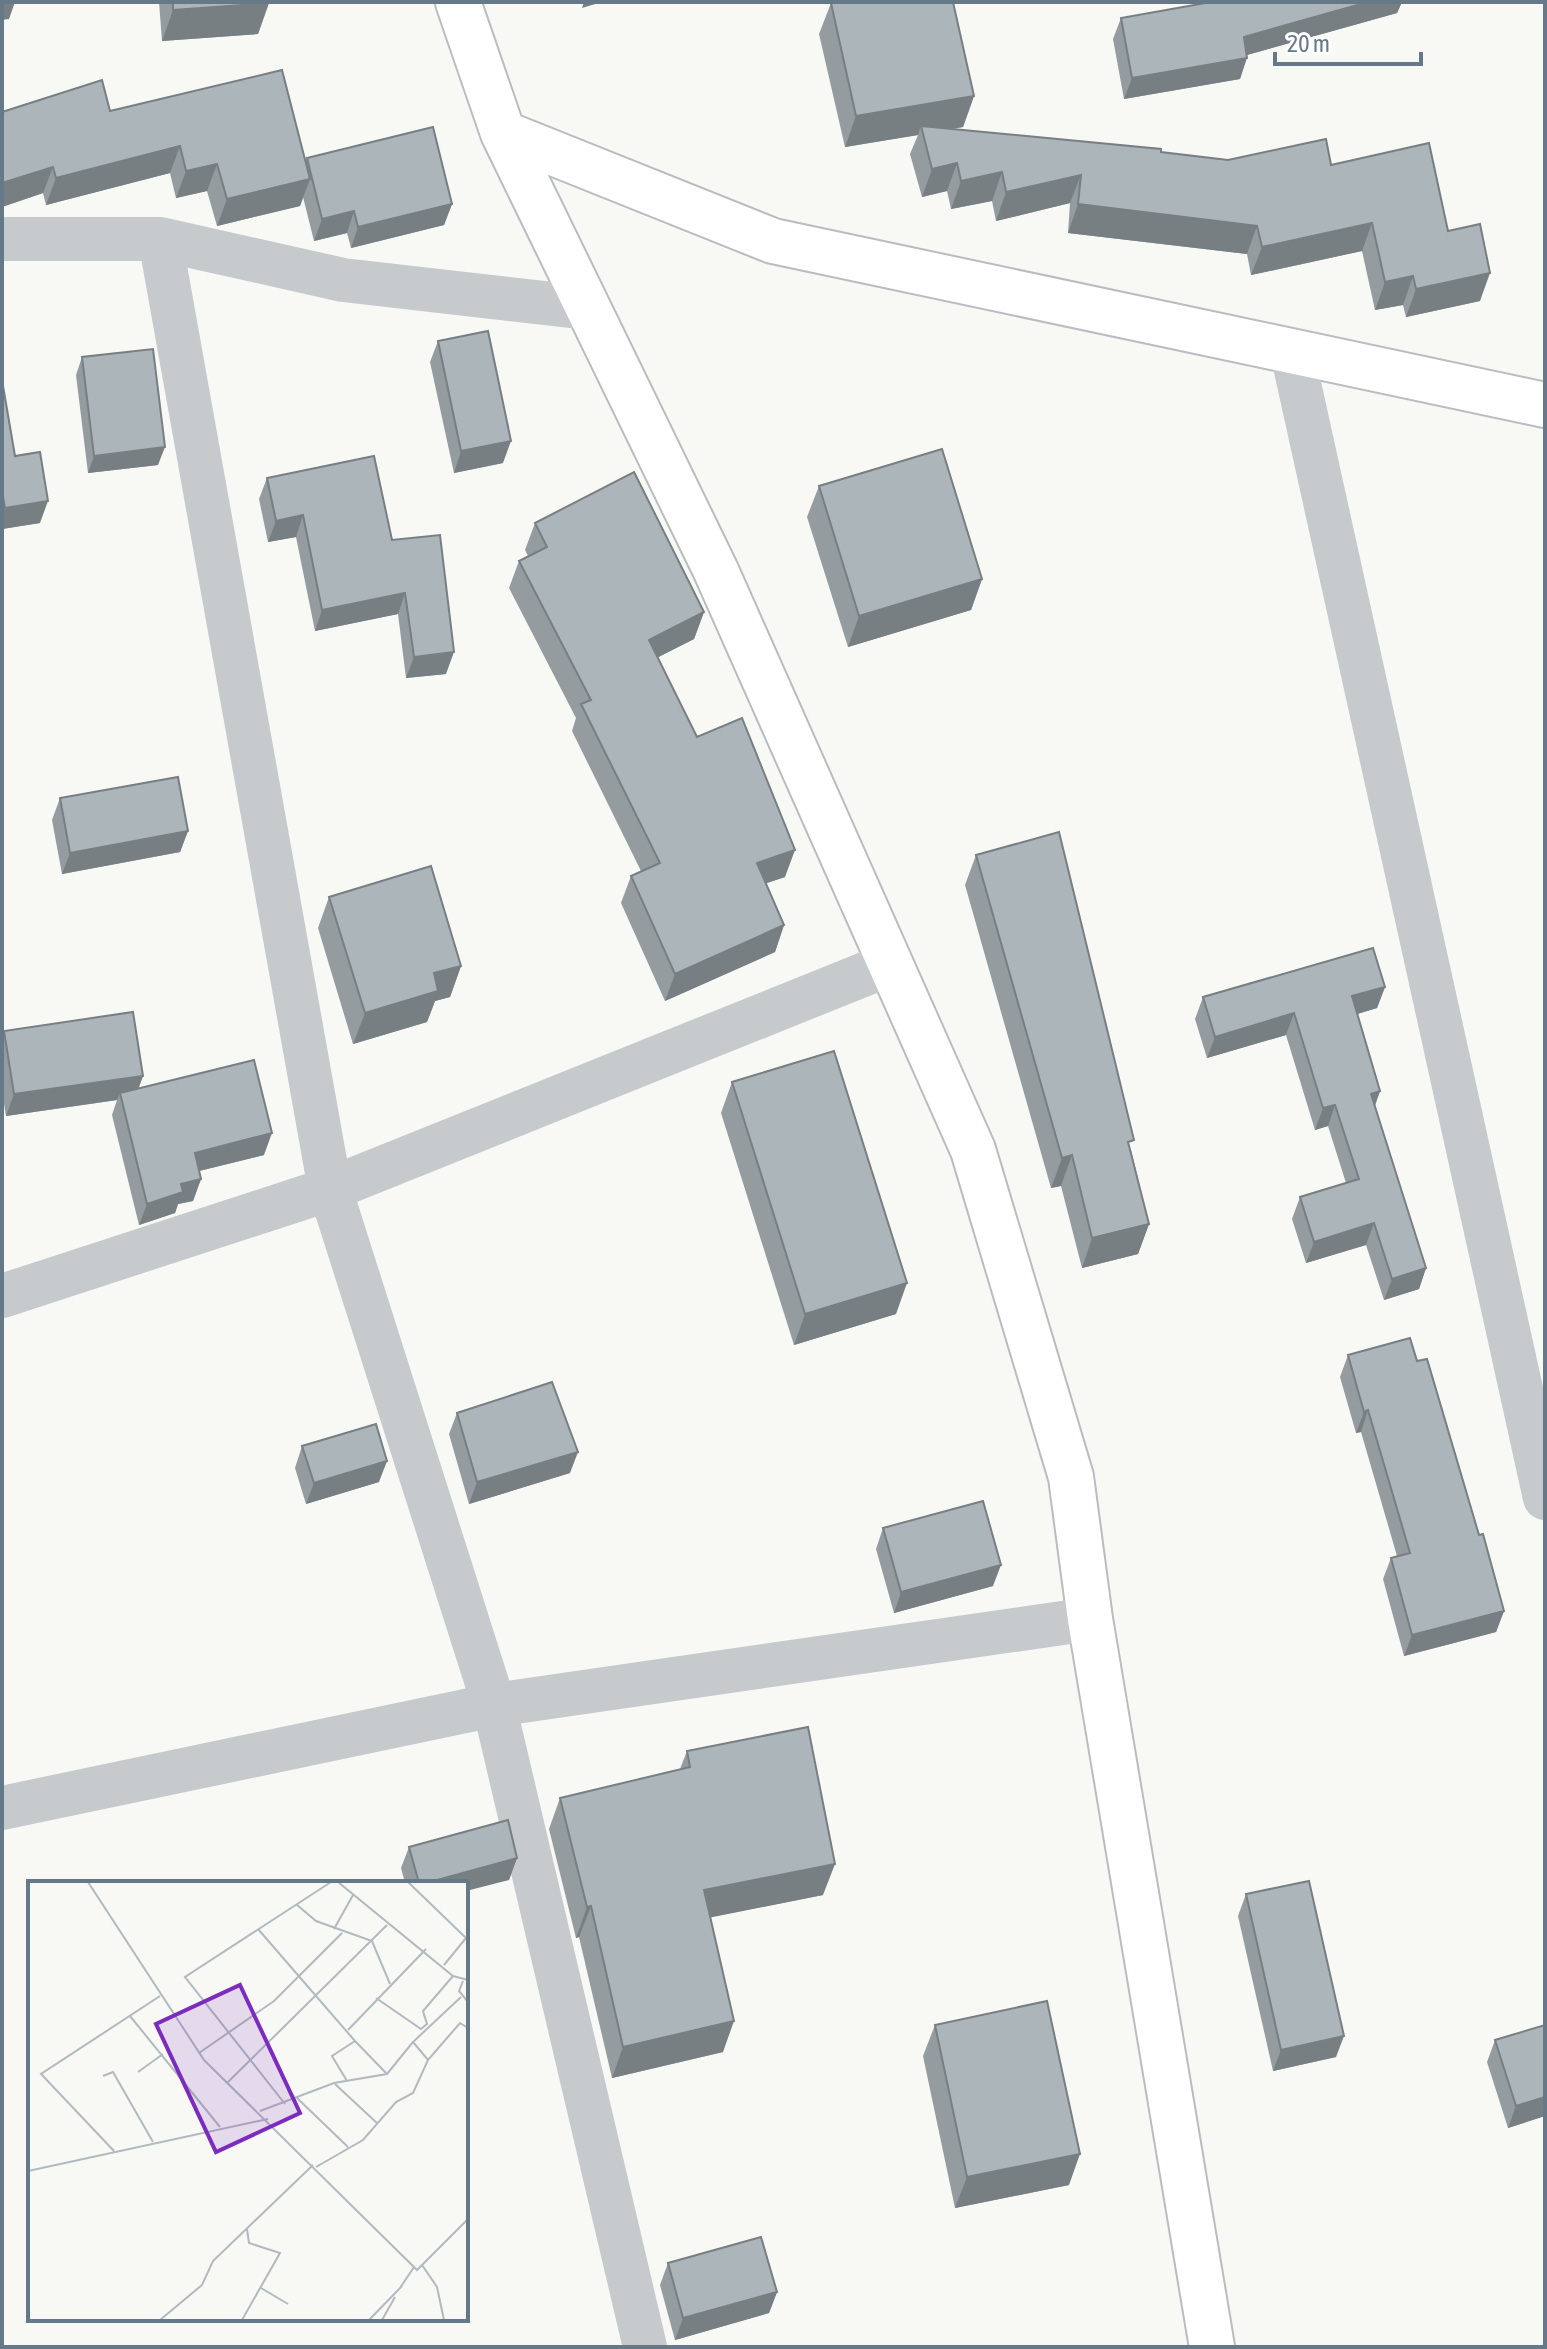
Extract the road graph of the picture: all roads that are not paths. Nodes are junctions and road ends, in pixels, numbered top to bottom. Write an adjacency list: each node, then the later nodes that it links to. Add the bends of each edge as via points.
1 (458, 2): 2 (main road)
2 (503, 133): 5 (main road); 6 (main road, via 773,241)
3 (2, 239): 4 (street)
4 (160, 239): 5 (street, via 343,280); 9 (street)
5 (588, 308): 8 (main road, via 716,571)
6 (1292, 352): 7 (main road); 11 (street)
7 (1545, 405)
8 (890, 964): 9 (street); 12 (main road, via 973,1150 1071,1477)
9 (330, 1189): 10 (street); 13 (street)
10 (2, 1296)
11 (1545, 1498)
12 (1090, 1619): 13 (street); 16 (main road)
13 (494, 1705): 14 (street); 15 (street)
14 (2, 1808)
15 (645, 2347)
16 (1212, 2347)

